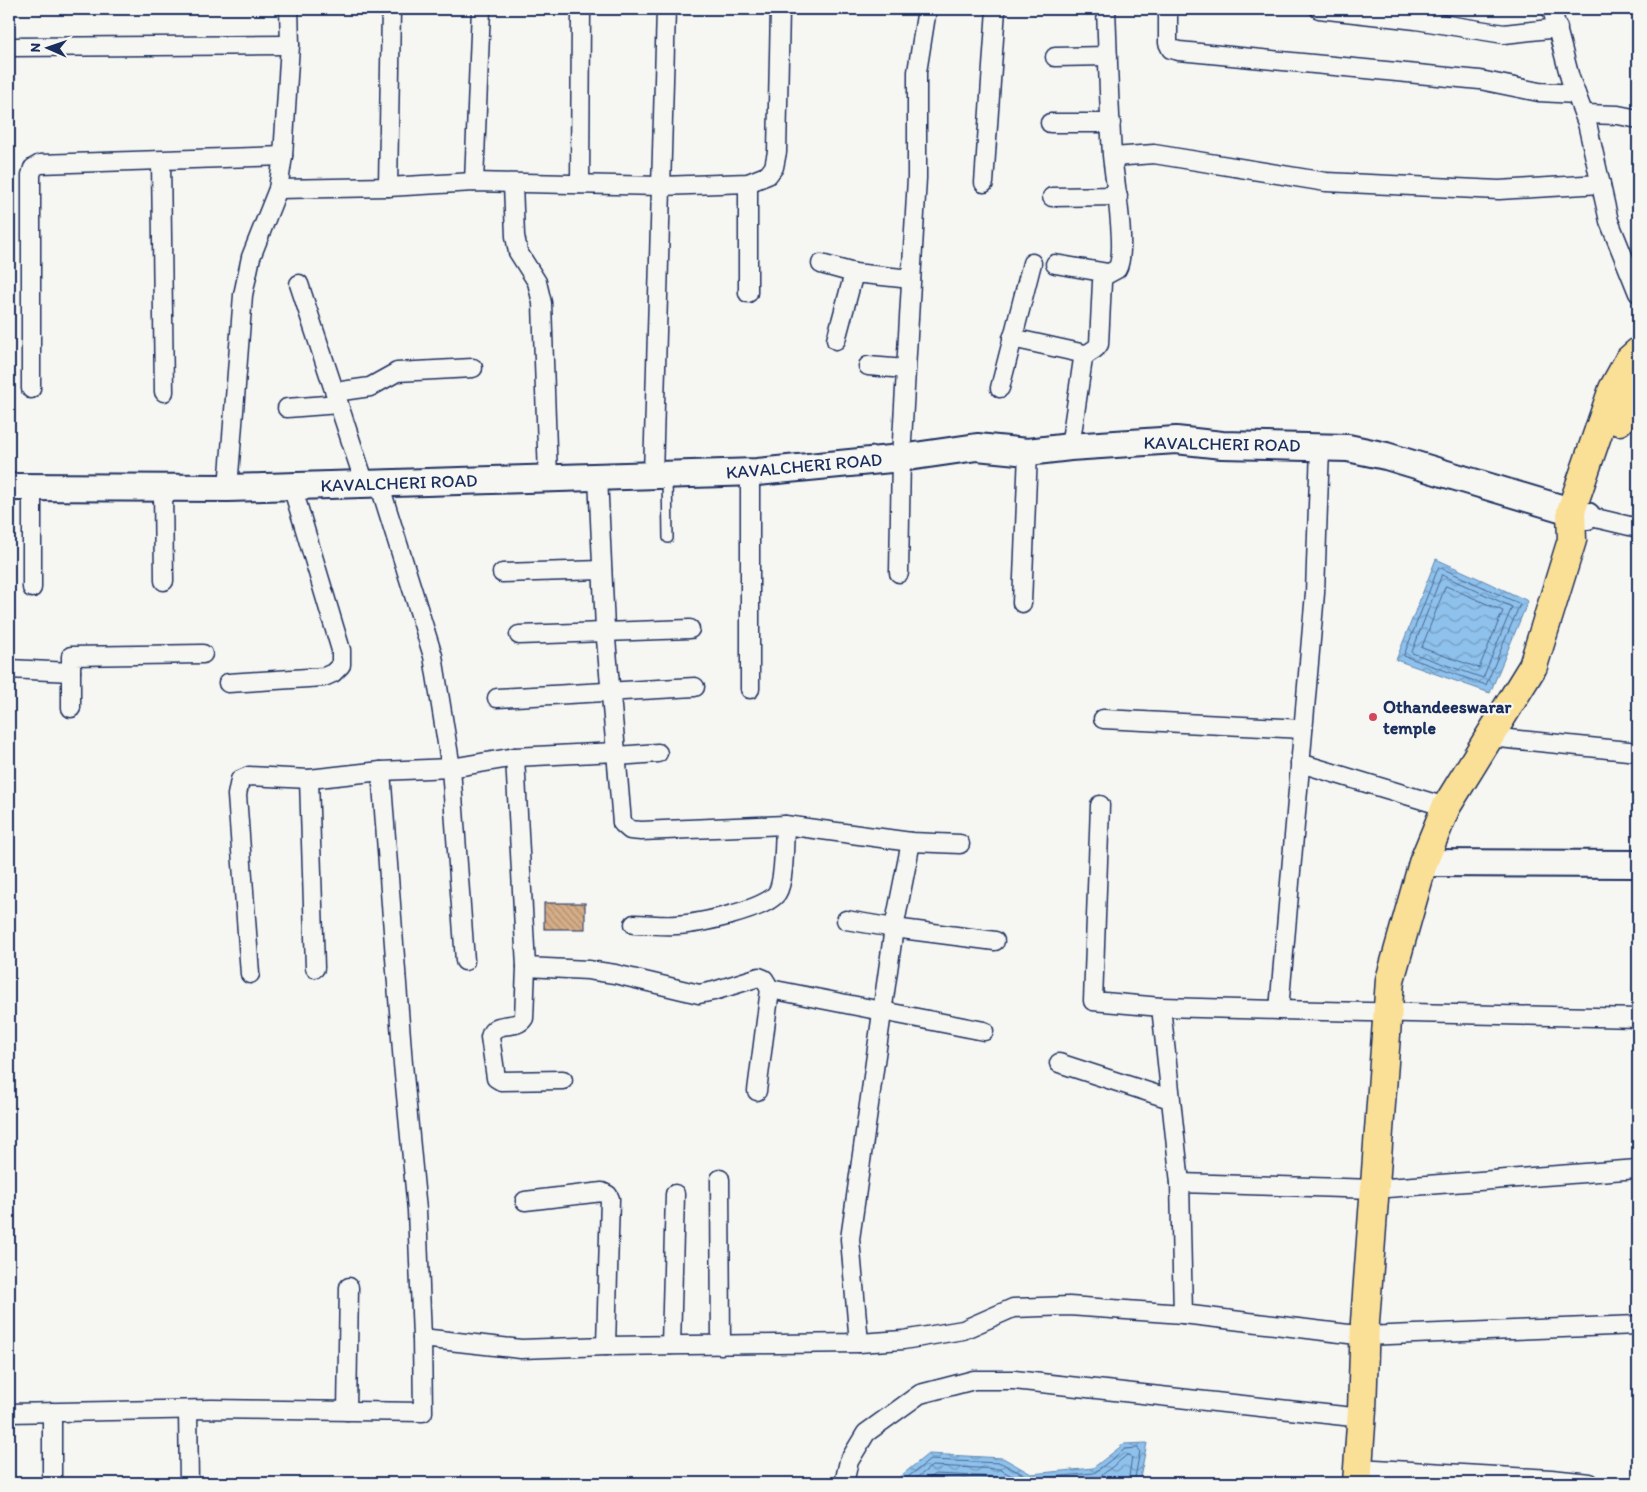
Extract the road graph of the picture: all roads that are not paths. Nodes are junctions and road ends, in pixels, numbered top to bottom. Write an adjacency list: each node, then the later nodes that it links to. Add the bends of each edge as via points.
1 (289, 9): 15 (street)
2 (391, 9): 34 (street)
3 (481, 9): 27 (street)
4 (582, 9): 31 (street)
5 (666, 9): 33 (street)
6 (780, 9): 28 (street, via 777,152 774,167 768,175)
7 (927, 9): 43 (street, via 917,72 917,178)
8 (996, 9): 29 (street)
9 (1106, 9): 17 (street)
10 (1319, 9): 13 (street, via 1416,20)
11 (1552, 9): 14 (street)
12 (1168, 10): 19 (street, via 1168,43 1171,49 1179,51 1480,80 1539,92)
13 (1452, 17): 14 (street, via 1504,34)
14 (1558, 28): 19 (street)
15 (290, 45): 16 (street); 24 (street)
16 (9, 47)
17 (1108, 56): 18 (street); 23 (street)
18 (1055, 57)
19 (1576, 94): 20 (street)
20 (1584, 114): 21 (street); 32 (street)
21 (1638, 119)
22 (1050, 123): 23 (street)
23 (1111, 123): 25 (street)
24 (283, 156): 26 (street); 35 (street)
25 (1112, 157): 32 (street, via 1154,154 1326,182 1499,190); 37 (street)
26 (161, 161): 56 (street, via 40,164 33,168); 57 (street)
27 (474, 182): 30 (street); 34 (street)
28 (748, 183): 33 (street); 46 (street)
29 (984, 183)
30 (513, 184): 31 (street); 67 (street, via 518,252 536,282 542,303)
31 (580, 184): 33 (street)
32 (1601, 184): 45 (street, via 1609,221)
33 (661, 186): 65 (street)
34 (388, 187): 35 (street)
35 (278, 189): 72 (street, via 251,257 243,295)
36 (1052, 196): 37 (street)
37 (1118, 196): 42 (street, via 1120,264 1118,269)
38 (1032, 263): 47 (street)
39 (821, 264): 41 (street)
40 (1055, 264): 42 (street)
41 (854, 273): 43 (street); 48 (street)
42 (1108, 273): 50 (street, via 1102,282 1099,344)
43 (911, 280): 53 (street)
44 (299, 284): 58 (street)
45 (1638, 292)
46 (748, 293)
47 (1012, 338): 50 (street); 55 (street)
48 (836, 340)
49 (1638, 352): 73 (main road, via 1613,389)
50 (1086, 354): 61 (street)
51 (868, 366): 53 (street)
52 (473, 368): 58 (street, via 397,372 370,387)
53 (906, 369): 63 (street)
54 (1638, 384): 73 (main road, via 1624,407)
55 (1000, 388)
56 (31, 389)
57 (164, 392)
58 (337, 398): 59 (street); 68 (street)
59 (287, 408)
60 (1320, 446): 61 (street, KAVALCHERI ROAD, via 1222,445 1176,440); 73 (street, KAVALCHERI ROAD, via 1386,456); 95 (street, via 1314,593)
61 (1070, 447): 62 (street, KAVALCHERI ROAD)
62 (1028, 452): 63 (street, KAVALCHERI ROAD, via 977,448); 81 (street)
63 (901, 458): 64 (street, KAVALCHERI ROAD); 78 (street)
64 (750, 472): 65 (street, KAVALCHERI ROAD); 90 (street)
65 (660, 475): 66 (street, KAVALCHERI ROAD); 75 (lane)
66 (598, 477): 67 (street, KAVALCHERI ROAD); 76 (street)
67 (548, 478): 68 (street, KAVALCHERI ROAD)
68 (372, 484): 69 (street, KAVALCHERI ROAD); 102 (street, via 433,656)
69 (292, 486): 72 (street, KAVALCHERI ROAD); 88 (street, via 341,650 341,665 324,677)
70 (20, 487): 71 (street, KAVALCHERI ROAD); 80 (street)
71 (163, 488): 72 (street, KAVALCHERI ROAD); 79 (street)
72 (228, 488)
73 (1579, 513): 74 (street); 96 (main road, via 1533,666)
74 (1638, 528)
75 (668, 538)
76 (602, 570): 77 (street); 83 (street)
77 (502, 573)
78 (900, 573)
79 (164, 581)
80 (32, 588)
81 (1022, 603)
82 (690, 629): 83 (street)
83 (605, 632): 84 (street); 91 (street)
84 (519, 635)
85 (203, 654): 87 (street, via 71,656)
86 (9, 669): 87 (street)
87 (71, 672): 93 (street)
88 (228, 683)
89 (695, 687): 91 (street)
90 (750, 689)
91 (612, 691): 92 (street); 99 (street)
92 (498, 698)
93 (71, 708)
94 (1103, 719): 95 (street)
95 (1303, 729): 101 (street)
96 (1489, 738): 97 (street); 106 (main road)
97 (1638, 752)
98 (658, 753): 99 (street)
99 (616, 754): 100 (street); 107 (street, via 622,823 630,830)
100 (515, 757): 102 (street); 117 (street)
101 (1300, 763): 106 (street); 122 (street)
102 (451, 768): 103 (street); 116 (street)
103 (382, 771): 104 (street); 141 (street, via 402,1055 417,1210)
104 (309, 779): 118 (street); 119 (street, via 249,776 240,780 237,795)
105 (1100, 805): 121 (street, via 1093,1000)
106 (1446, 806): 110 (main road)
107 (784, 824): 108 (street); 113 (street, via 781,883 778,893 770,899 713,920 676,925)
108 (911, 842): 109 (street); 114 (street)
109 (960, 844)
110 (1423, 863): 111 (street); 124 (main road, via 1390,980)
111 (1638, 864)
112 (846, 920): 114 (street)
113 (634, 924)
114 (894, 928): 115 (street); 123 (street)
115 (995, 941)
116 (465, 961)
117 (526, 967): 120 (street, via 615,974 699,994 759,977); 128 (street, via 524,1018 520,1023 495,1028 490,1037 496,1078 501,1081)
118 (314, 968)
119 (250, 974)
120 (770, 989): 123 (street); 129 (street)
121 (1160, 1007): 122 (street); 130 (street)
122 (1278, 1010): 124 (street)
123 (882, 1011): 126 (street); 142 (street, via 850,1239)
124 (1388, 1013): 125 (street); 134 (main road)
125 (1638, 1018)
126 (984, 1031)
127 (1060, 1063): 130 (street)
128 (563, 1080)
129 (757, 1091)
130 (1170, 1099): 133 (street)
131 (1638, 1169): 134 (street)
132 (720, 1179): 144 (street)
133 (1180, 1182): 134 (street); 138 (street)
134 (1374, 1189): 140 (main road)
135 (675, 1194): 143 (street)
136 (525, 1201): 145 (street, via 602,1192 608,1195)
137 (349, 1287): 147 (street)
138 (1183, 1314): 140 (street); 142 (street, via 1069,1306 1013,1308 963,1330 904,1340)
139 (1638, 1325): 140 (street)
140 (1365, 1336): 150 (main road)
141 (422, 1338): 145 (street, via 521,1349); 147 (street, via 423,1412)
142 (859, 1343): 144 (street)
143 (671, 1345): 144 (street); 145 (street)
144 (720, 1345)
145 (606, 1346)
146 (188, 1410): 147 (street); 148 (street); 153 (street)
147 (348, 1411)
148 (52, 1412): 149 (street); 152 (street)
149 (9, 1413)
150 (1362, 1418): 151 (main road); 154 (street, via 1014,1380 974,1380 920,1394 866,1433 848,1461)
151 (1357, 1476): 155 (street, via 1541,1479)
152 (52, 1483)
153 (189, 1483)
154 (844, 1483)
155 (1590, 1483)

